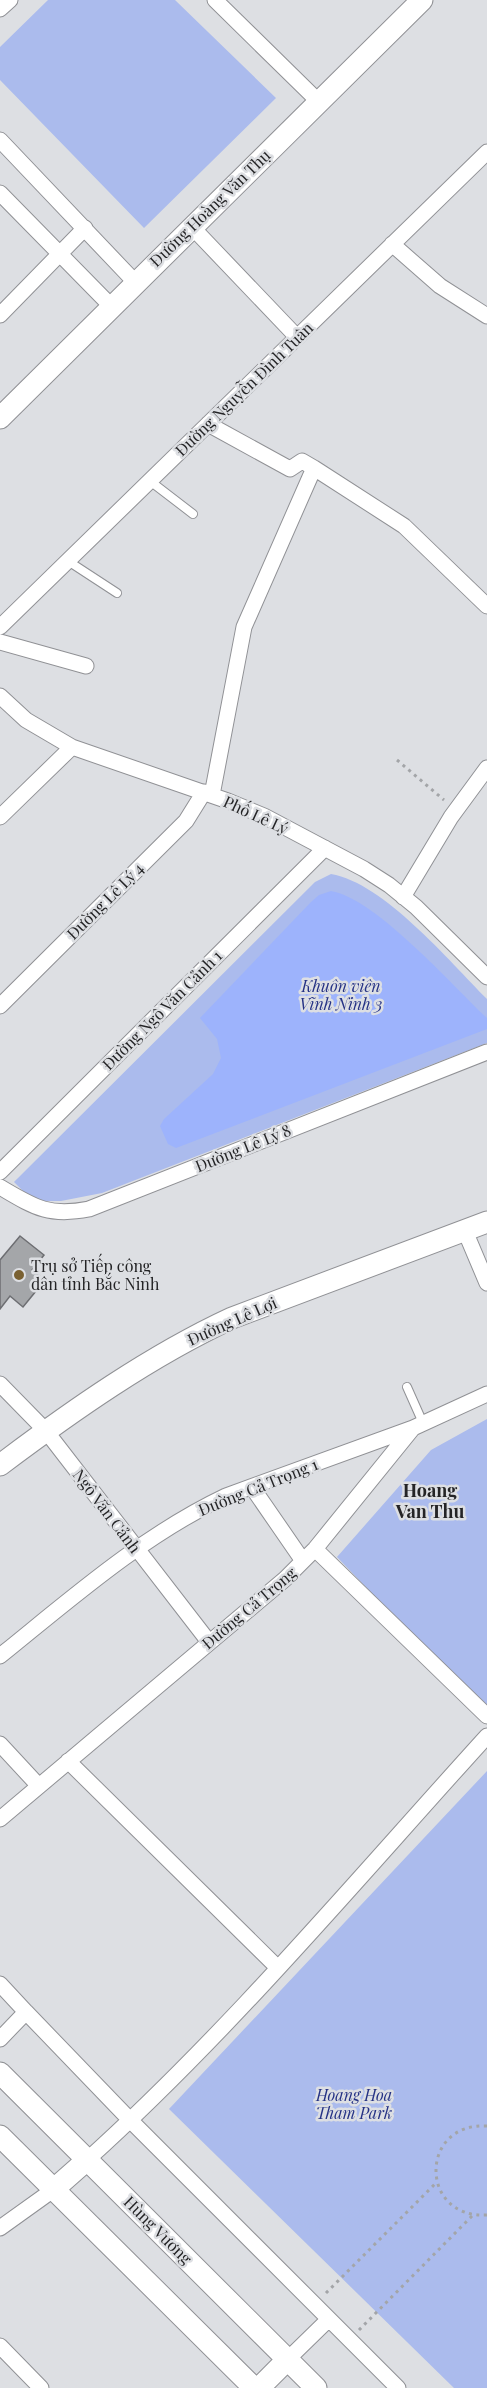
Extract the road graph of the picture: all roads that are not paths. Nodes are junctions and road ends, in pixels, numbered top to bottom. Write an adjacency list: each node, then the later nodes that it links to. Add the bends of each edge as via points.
1 (10, 0): 4 (street)
2 (422, 0): 5 (main road, Đường Hoàng Văn Thụ)
3 (223, 3): 5 (street)
4 (0, 9)
5 (319, 102): 9 (main road, Đường Hoàng Văn Thụ)
6 (0, 140): 10 (street)
7 (487, 152): 11 (street, Đường Nguyễn Đình Tuân)
8 (0, 193): 12 (street)
9 (192, 226): 13 (main road, Đường Hoàng Văn Thụ); 17 (street)
10 (85, 228): 12 (street); 13 (street)
11 (392, 244): 16 (street, via 440,286); 17 (street, Đường Nguyễn Đình Tuân)
12 (59, 256): 14 (street); 15 (street)
13 (135, 282): 14 (main road, Đường Hoàng Văn Thụ)
14 (111, 306): 18 (main road, Đường Hoàng Văn Thụ)
15 (0, 315)
16 (487, 316)
17 (297, 337): 19 (street, Đường Nguyễn Đình Tuân)
18 (0, 418)
19 (208, 424): 20 (street, via 290,469 302,461); 21 (street, Đường Nguyễn Đình Tuân)
20 (314, 468): 25 (street, via 404,525); 32 (street, via 244,627)
21 (150, 481): 22 (lane); 23 (street, Đường Nguyễn Đình Tuân)
22 (193, 514)
23 (68, 561): 24 (lane); 26 (street, Đường Nguyễn Đình Tuân)
24 (117, 593)
25 (487, 606)
26 (0, 627)
27 (0, 642): 28 (street)
28 (86, 666)
29 (0, 696): 30 (street, Phố Lê Lý, via 26,720)
30 (72, 747): 32 (street, Phố Lê Lý); 33 (street)
31 (487, 768): 35 (street)
32 (208, 793): 34 (street, Phố Lê Lý, via 264,816); 37 (street, Đường Lê Lý 4, via 186,821)
33 (0, 817)
34 (325, 848): 35 (street, Phố Lê Lý); 39 (street, Đường Ngô Văn Cảnh 1)
35 (403, 897): 36 (street, Phố Lê Lý)
36 (487, 977)
37 (0, 1006)
38 (487, 1052): 40 (street, Đường Lê Lý 8, via 89,1209 63,1214 40,1210)
39 (0, 1172)
40 (0, 1187)
41 (487, 1222): 42 (main road, Đường Lê Lợi)
42 (465, 1231): 43 (street); 48 (main road, Đường Lê Lợi, via 211,1327)
43 (487, 1283)
44 (0, 1384): 48 (street, Ngô Văn Cảnh)
45 (407, 1387): 47 (lane)
46 (487, 1394): 47 (street, Đường Cả Trọng)
47 (418, 1426): 50 (street, Đường Cả Trọng 1); 52 (street, Đường Cả Trọng)
48 (46, 1431): 49 (main road, Đường Lê Lợi); 51 (street, Ngô Văn Cảnh)
49 (0, 1466)
50 (252, 1487): 51 (street, Đường Cả Trọng 1, via 201,1508); 53 (street)
51 (136, 1548): 54 (street, Ngô Văn Cảnh); 55 (street, Đường Cả Trọng 1)
52 (315, 1549): 53 (street, Đường Cả Trọng); 56 (street)
53 (303, 1561): 54 (street, Đường Cả Trọng)
54 (209, 1642): 59 (street, Đường Cả Trọng)
55 (0, 1656)
56 (487, 1716)
57 (487, 1736): 62 (street)
58 (0, 1744): 60 (street)
59 (68, 1761): 60 (street, Đường Cả Trọng); 62 (street)
60 (38, 1785): 61 (street, Đường Cả Trọng)
61 (0, 1819)
62 (277, 1967): 67 (street)
63 (0, 1984): 64 (street)
64 (26, 2012): 65 (street); 67 (street)
65 (0, 2039)
66 (0, 2073): 69 (main road, Hùng Vương)
67 (130, 2121): 69 (street); 72 (street)
68 (0, 2136): 70 (main road)
69 (87, 2160): 70 (main road); 74 (main road, Hùng Vương)
70 (53, 2190): 71 (street); 76 (main road)
71 (0, 2228)
72 (329, 2319): 74 (street); 79 (street)
73 (0, 2346): 75 (street)
74 (288, 2359): 77 (main road); 78 (main road, Hùng Vương)
75 (41, 2388)
76 (254, 2388)
77 (259, 2388)
78 (316, 2388)
79 (398, 2388)

